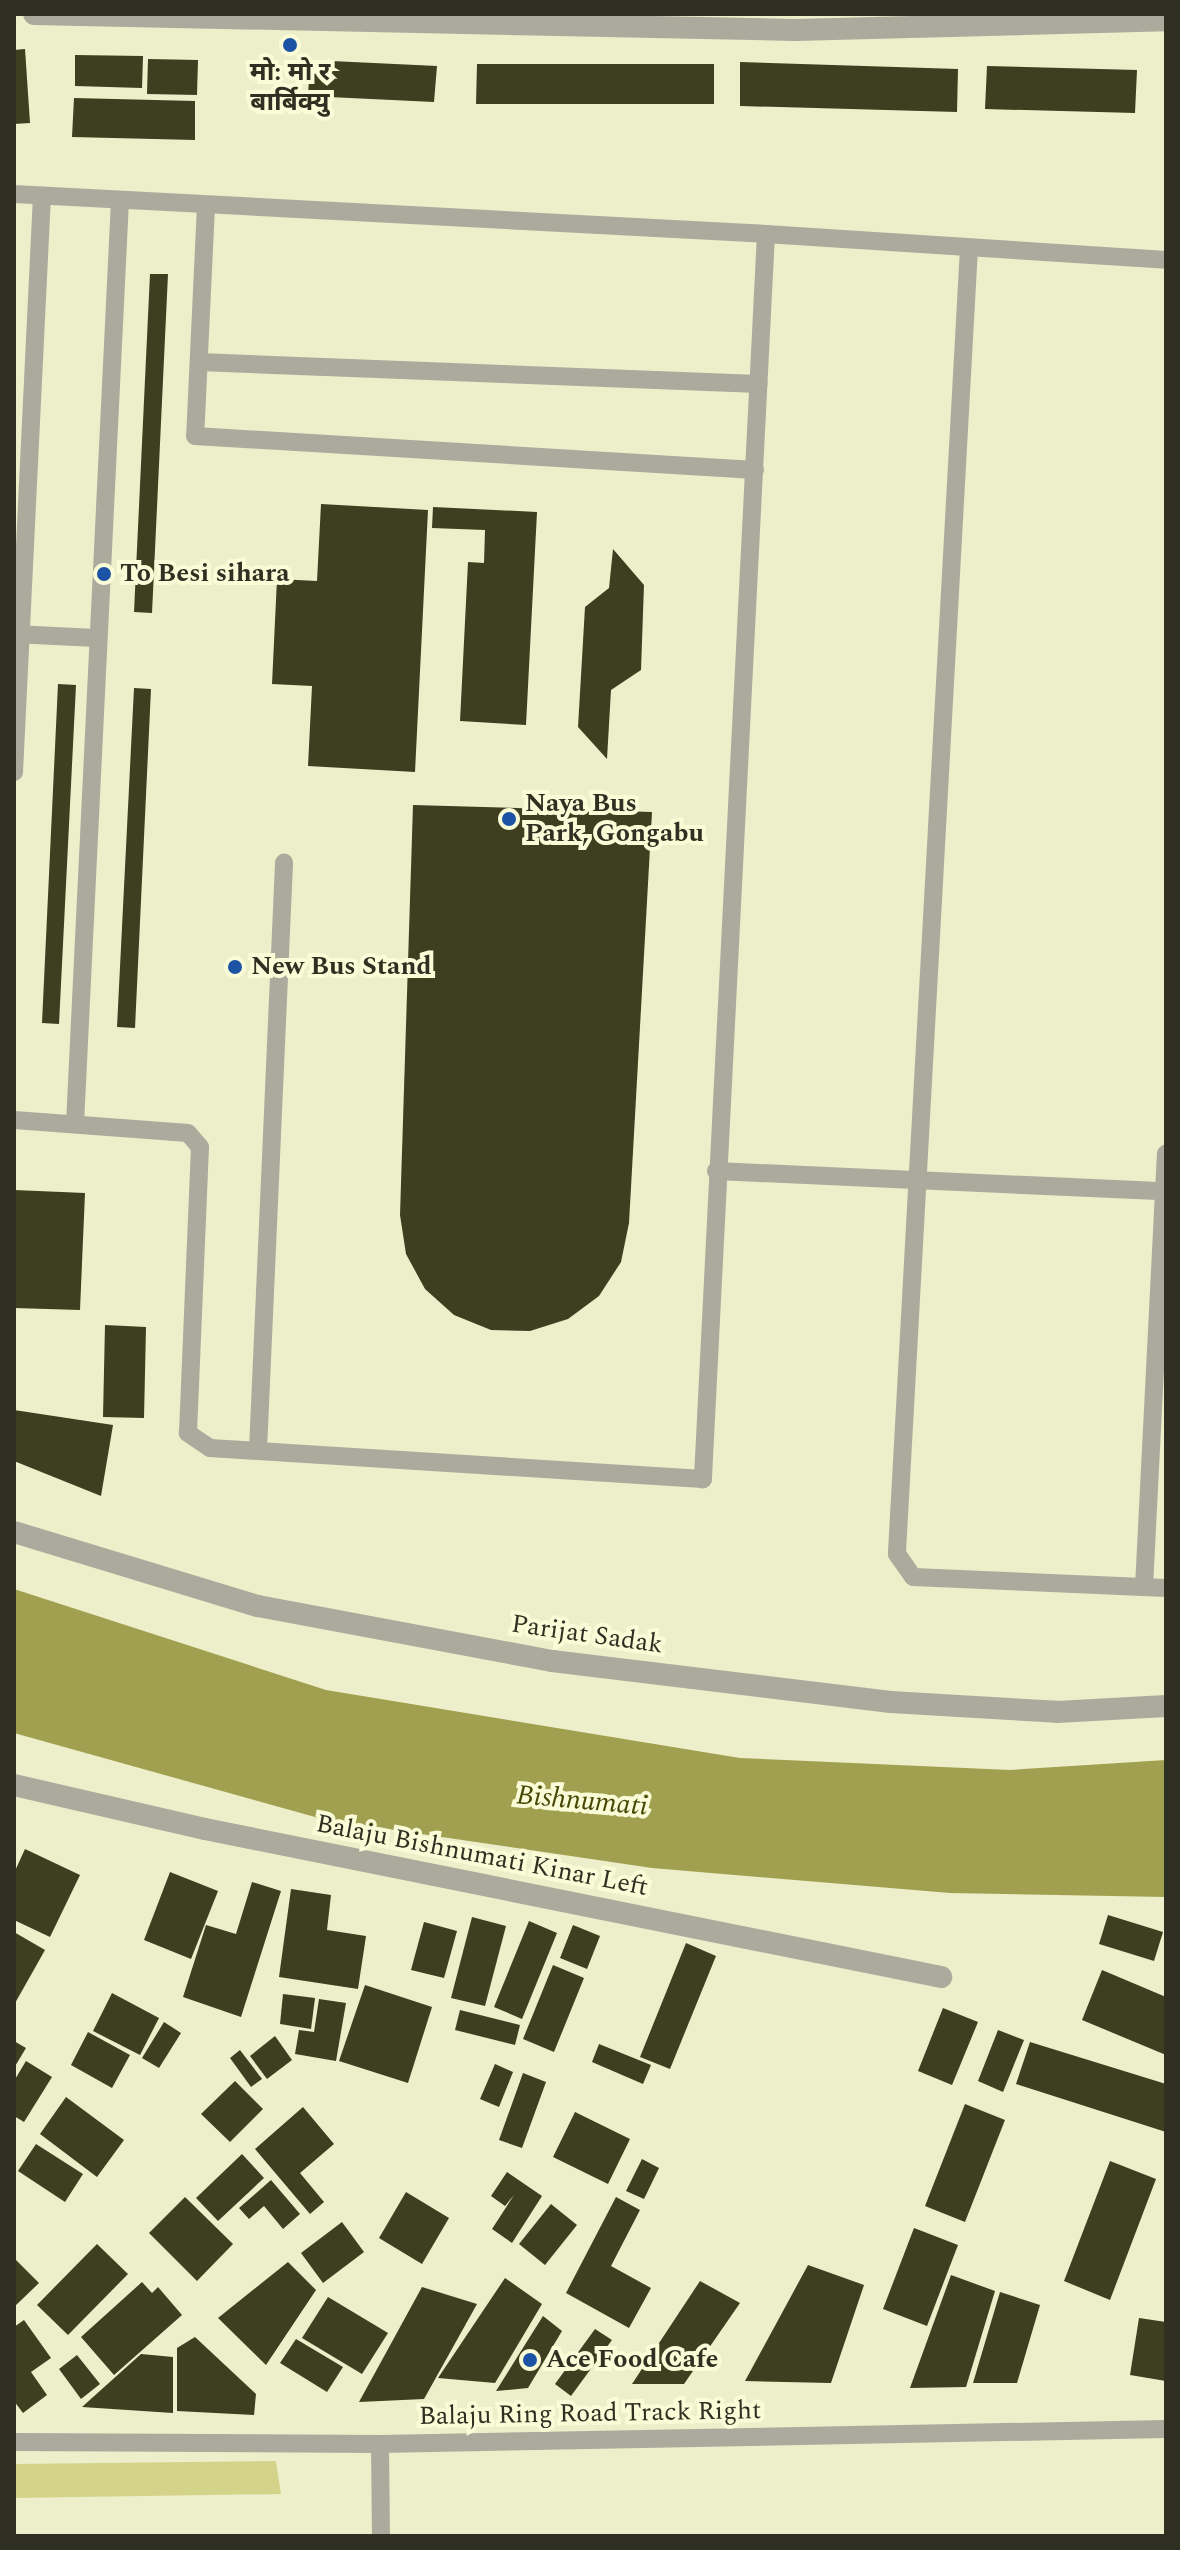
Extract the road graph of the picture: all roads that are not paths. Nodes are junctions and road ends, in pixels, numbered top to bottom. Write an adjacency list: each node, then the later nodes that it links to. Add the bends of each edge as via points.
1 (34, 14): 2 (street)
2 (116, 16): 3 (street, via 795,30)
3 (1166, 20)
4 (14, 194): 5 (lane)
5 (42, 196): 6 (lane); 14 (lane)
6 (120, 201): 7 (lane); 15 (lane)
7 (206, 206): 8 (lane); 11 (lane)
8 (766, 234): 9 (lane); 12 (lane)
9 (969, 248): 10 (lane); 22 (lane)
10 (1166, 260)
11 (199, 362): 12 (lane); 13 (lane, via 195,436)
12 (759, 384): 13 (lane)
13 (755, 470): 21 (lane)
14 (17, 634): 15 (lane); 16 (lane)
15 (96, 638): 19 (lane)
16 (14, 772)
17 (284, 863): 24 (lane)
18 (14, 1120): 19 (lane)
19 (75, 1124): 24 (lane, via 188,1133 200,1147 188,1433 210,1448)
20 (1166, 1154): 23 (lane)
21 (716, 1171): 22 (lane); 24 (lane, via 703,1479)
22 (919, 1178): 23 (lane); 26 (lane, via 897,1554 913,1577)
23 (1164, 1191): 26 (lane)
24 (258, 1450)
25 (14, 1532): 28 (street, Parijat Sadak, via 258,1606 552,1661 891,1702 1057,1712)
26 (1144, 1587): 27 (lane)
27 (1166, 1588)
28 (1166, 1706)
29 (14, 1785): 30 (street, Balaju Bishnumati Kinar Left, via 205,1829)
30 (941, 1977)
31 (1166, 2429): 33 (lane, Balaju Ring Road Track Right)
32 (14, 2442): 33 (lane, Balaju Ring Road Track Right)
33 (380, 2444): 34 (lane)
34 (381, 2536)

